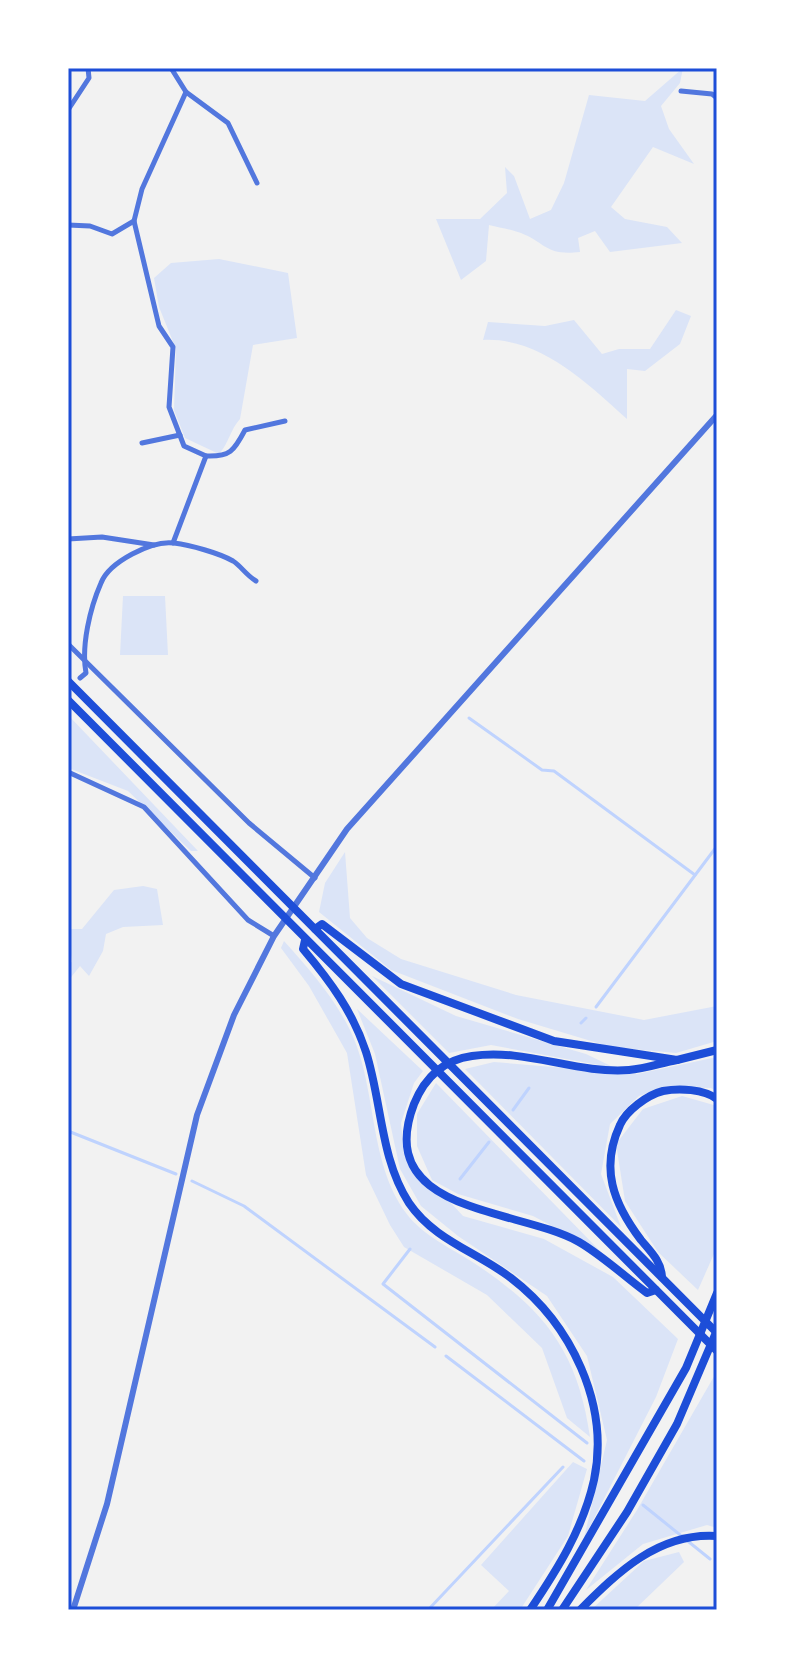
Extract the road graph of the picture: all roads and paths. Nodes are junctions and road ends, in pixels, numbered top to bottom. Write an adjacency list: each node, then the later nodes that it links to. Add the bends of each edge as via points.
1 (88, 68): 6 (street, via 89,78)
2 (171, 68): 4 (street)
3 (681, 91): 5 (street)
4 (186, 92): 7 (street, via 228,123); 8 (street, via 142,189)
5 (717, 98)
6 (68, 110)
7 (257, 183)
8 (134, 221): 9 (street, via 112,234); 12 (street, via 159,326 173,347 169,407)
9 (68, 225)
10 (717, 415): 25 (street, via 357,818)
11 (285, 421): 14 (street, via 245,430 225,457)
12 (180, 435): 13 (street); 14 (street, via 184,446)
13 (142, 443)
14 (206, 456): 16 (street)
15 (68, 539): 17 (street, via 102,537)
16 (173, 543): 17 (street); 18 (street, via 235,562)
17 (155, 546): 20 (street, via 101,579)
18 (256, 581)
19 (68, 644): 20 (street)
20 (83, 657): 21 (street, via 86,673); 25 (street, via 249,823)
21 (80, 678)
22 (68, 681): 26 (highway)
23 (68, 700): 28 (highway)
24 (68, 772): 27 (street, via 144,807 248,920)
25 (316, 879): 27 (street)
26 (313, 926): 30 (highway, via 322,924 381,972 439,1000 554,1041); 32 (highway)
27 (274, 936): 38 (street, via 234,1015 197,1115 107,1504)
28 (304, 939): 33 (highway); 39 (highway, via 303,949 351,1013 366,1052 389,1160 409,1203 451,1243 509,1275 550,1313 582,1369 597,1432 590,1493 564,1558)
29 (717, 1050): 30 (highway)
30 (677, 1060): 33 (highway, via 628,1070 503,1052 471,1056 440,1066 419,1091 408,1123 411,1158 420,1177 440,1195 578,1242 647,1293)
31 (717, 1099): 32 (highway, via 693,1091 663,1091 645,1099 623,1118 608,1150 614,1191 635,1232 662,1265)
32 (662, 1277): 35 (highway)
33 (656, 1290): 36 (highway)
34 (715, 1297): 40 (highway, via 686,1368)
35 (717, 1332): 41 (highway, via 677,1424)
36 (717, 1351)
37 (717, 1536): 42 (highway, via 658,1546 627,1565)
38 (73, 1610)
39 (530, 1610)
40 (547, 1610)
41 (562, 1610)
42 (580, 1610)

